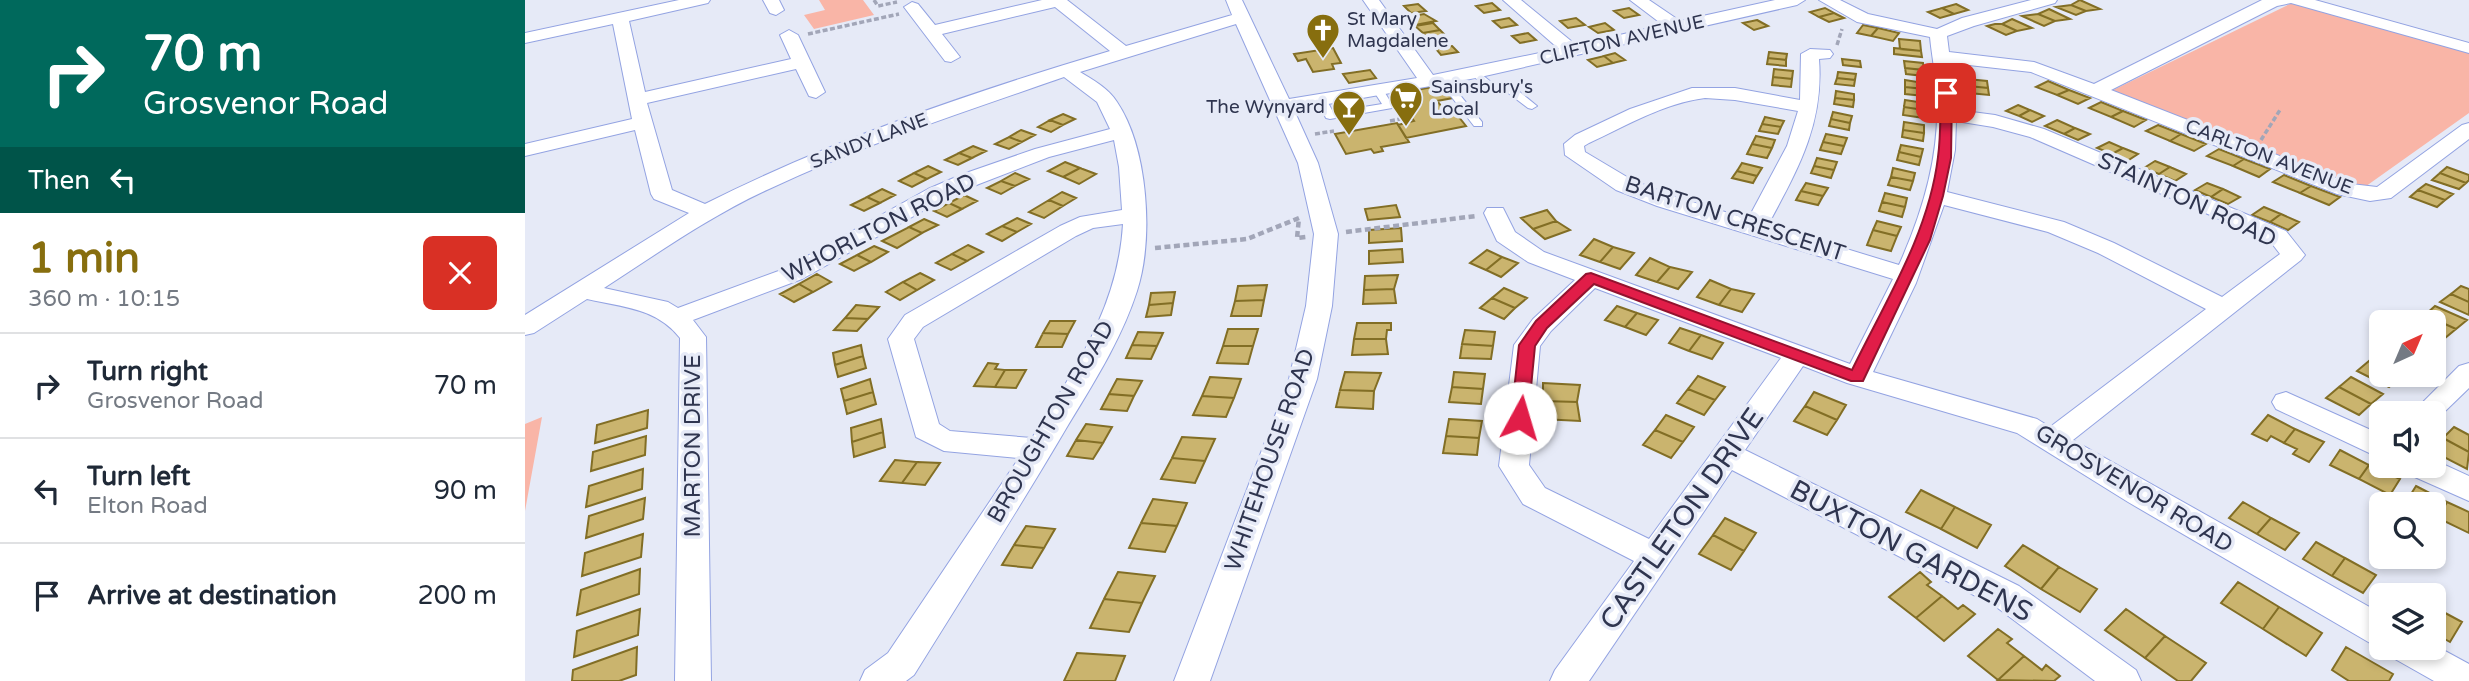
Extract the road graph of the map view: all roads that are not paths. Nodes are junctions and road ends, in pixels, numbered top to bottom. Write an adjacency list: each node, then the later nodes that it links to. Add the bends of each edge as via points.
1 (702, 0): 13 (street)
2 (1058, 0): 17 (street); 23 (street)
3 (1371, 0): 30 (street)
4 (1511, 0): 22 (street)
5 (1638, 0): 15 (street)
6 (1797, 0): 15 (street, CLIFTON AVENUE)
7 (1827, 0): 14 (street)
8 (2049, 0): 18 (street)
9 (2285, 0): 31 (street, via 2273,1)
10 (2297, 0): 21 (street)
11 (912, 7): 17 (street)
12 (1238, 9): 23 (street, SANDY LANE); 34 (street, WHITEHOUSE ROAD)
13 (620, 16): 20 (street); 33 (street)
14 (1863, 18): 16 (street); 18 (street)
15 (1677, 27): 22 (street, CLIFTON AVENUE)
16 (1842, 29)
17 (931, 31): 26 (street)
18 (1938, 34): 25 (street)
19 (789, 37): 27 (street)
20 (525, 38)
21 (2469, 48)
22 (1573, 51): 29 (street, CLIFTON AVENUE)
23 (1122, 52): 28 (street, SANDY LANE)
24 (1824, 54): 36 (street, via 1810,54)
25 (1941, 56): 31 (street, CARLTON AVENUE, via 2034,67); 37 (street)
26 (951, 57)
27 (802, 62): 32 (street); 33 (street)
28 (1066, 70): 41 (street, BROUGHTON ROAD, via 1107,102); 44 (street, SANDY LANE, via 851,146)
29 (1476, 73): 30 (street, CLIFTON AVENUE); 35 (lane, via 1488,85 1506,86)
30 (1436, 81): 34 (street, CLIFTON AVENUE); 39 (lane)
31 (2095, 91): 40 (street, CARLTON AVENUE, via 2345,189 2370,194 2383,193)
32 (816, 92)
33 (637, 100): 38 (street)
34 (1282, 106): 70 (street, WHITEHOUSE ROAD, via 1308,163 1326,234 1319,306 1303,379)
35 (1532, 106)
36 (1810, 107): 47 (street, via 1781,179); 47 (street, BARTON CRESCENT, via 1693,93 1574,144 1575,155 1624,185)
37 (1947, 114): 43 (street); 51 (street, STAINTON ROAD, via 2037,133 2278,236 2293,255)
38 (643, 122): 42 (street); 44 (street, via 662,194)
39 (1478, 124)
40 (2469, 129)
41 (1122, 132): 46 (street, BROUGHTON ROAD); 52 (street, WHORLTON ROAD, via 1042,153 971,179 793,274)
42 (525, 150)
43 (1937, 196): 48 (street); 51 (street, via 2056,227)
44 (706, 212): 50 (street, SANDY LANE)
45 (1494, 213): 49 (street, GROSVENOR ROAD, via 1505,236 1536,257)
46 (1135, 215): 61 (street, BROUGHTON ROAD, via 1125,288 1102,343); 61 (street, via 1088,222 1068,231 914,321 901,339 926,430 944,441)
47 (1753, 229): 48 (street, BARTON CRESCENT)
48 (1907, 275): 56 (street)
49 (1591, 278): 54 (street, GROSVENOR ROAD); 65 (street, via 1527,345 1514,466 1534,496)
50 (581, 290): 52 (street, via 659,308); 53 (street, SANDY LANE)
51 (2224, 308): 59 (street, STAINTON ROAD)
52 (677, 317): 68 (street, MARTON DRIVE, via 693,337)
53 (525, 327)
54 (1796, 356): 56 (street, GROSVENOR ROAD); 62 (street, CASTLETON DRIVE)
55 (2469, 372): 57 (street)
56 (1857, 377): 59 (street, GROSVENOR ROAD, via 2027,426)
57 (2438, 401)
58 (2286, 402): 60 (street)
59 (2053, 440): 66 (street, GROSVENOR ROAD)
60 (2369, 442)
61 (1040, 449): 69 (street, BROUGHTON ROAD, via 901,664)
62 (1727, 454): 65 (street, CASTLETON DRIVE); 72 (street, BUXTON GARDENS, via 2007,596)
63 (2445, 478): 64 (street)
64 (2469, 489)
65 (1655, 557): 71 (street, CASTLETON DRIVE)
66 (2369, 625)
67 (2429, 660): 73 (street)
68 (693, 681)
69 (879, 681)
70 (1192, 681)
71 (1568, 681)
72 (2123, 681)
73 (2467, 681)

